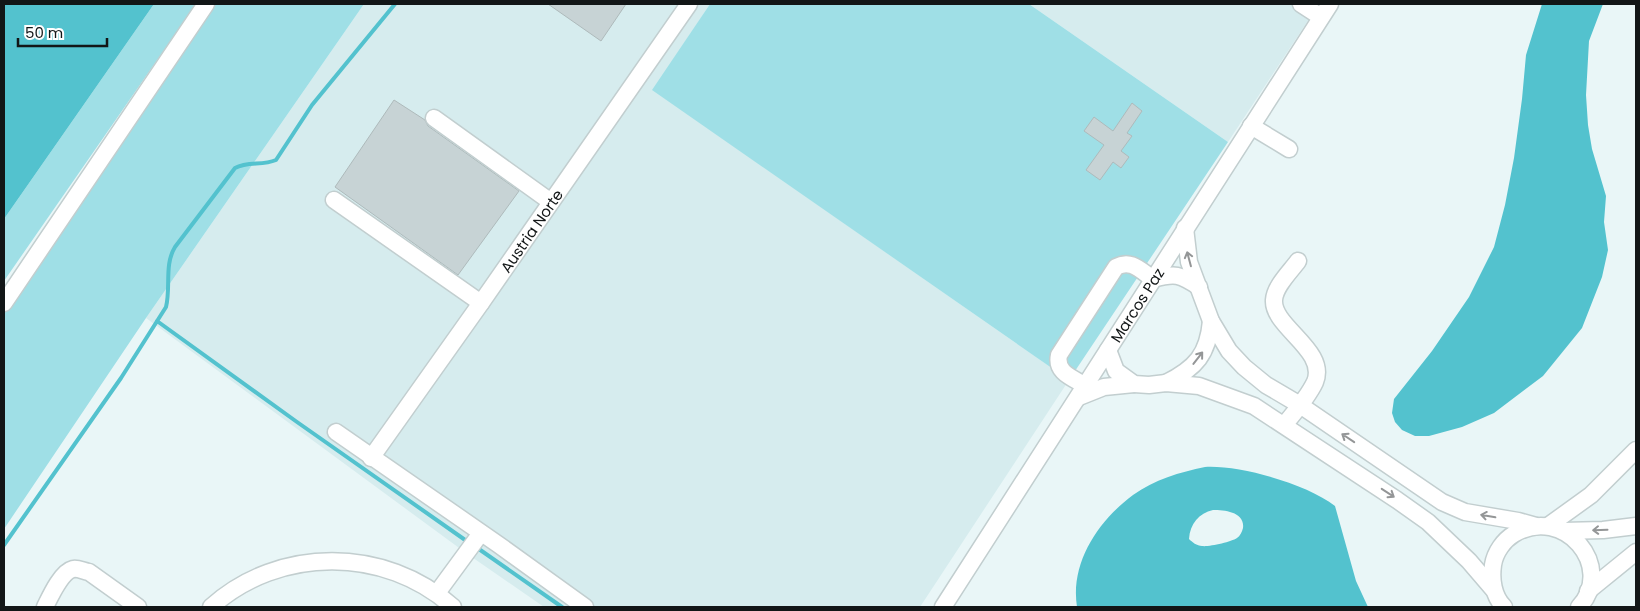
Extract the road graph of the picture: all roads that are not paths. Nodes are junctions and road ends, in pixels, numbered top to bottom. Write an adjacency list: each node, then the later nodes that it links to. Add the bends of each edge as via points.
1 (206, 4): 14 (street)
2 (689, 4): 9 (street, Austria Norte)
3 (1302, 4): 4 (street)
4 (1325, 10): 6 (street, Marcos Paz)
5 (434, 118): 9 (street)
6 (1251, 126): 7 (street); 10 (street, Marcos Paz)
7 (1289, 149)
8 (334, 200): 15 (street)
9 (551, 202): 15 (street, Austria Norte)
10 (1185, 228): 12 (street, Marcos Paz); 13 (street, one-way to 10, via 1186,249)
11 (1298, 261): 21 (street, via 1280,284 1274,306 1317,366 1315,382)
12 (1153, 279): 13 (street, via 1176,274); 17 (street, Marcos Paz); 20 (street, via 1130,264 1116,267 1059,355 1062,372)
13 (1199, 287): 16 (street)
14 (4, 303)
15 (481, 303): 25 (street, Austria Norte)
16 (1212, 321): 18 (street, one-way to 16, via 1179,377 1196,362 1210,339); 21 (street, via 1229,351 1244,367 1266,385)
17 (1108, 350): 19 (street, via 1116,371); 20 (street, Marcos Paz)
18 (1166, 383): 19 (street); 22 (street, via 1200,386 1254,406)
19 (1134, 384): 20 (street)
20 (1082, 391): 38 (street, Marcos Paz)
21 (1300, 405): 22 (street); 27 (street, one-way to 21, via 1465,512 1442,502)
22 (1284, 425): 30 (street, one-way to 30, via 1428,522)
23 (336, 432): 25 (street)
24 (1636, 450): 27 (street, via 1590,495)
25 (371, 458): 28 (street)
26 (1636, 526): 27 (street, one-way to 27, via 1603,530)
27 (1549, 528): 30 (street, via 1522,530 1510,537 1494,560); 31 (street, via 1574,539 1584,550 1591,577)
28 (475, 541): 32 (street); 37 (street)
29 (1636, 552): 31 (street)
30 (1493, 589): 39 (street)
31 (1588, 591): 40 (street)
32 (437, 593): 35 (street, via 385,570 342,561 320,561 260,575 236,587); 36 (street)
33 (45, 607): 34 (street, via 66,572 80,569)
34 (138, 607)
35 (211, 607)
36 (453, 607)
37 (585, 607)
38 (943, 607)
39 (1504, 607)
40 (1579, 607)

